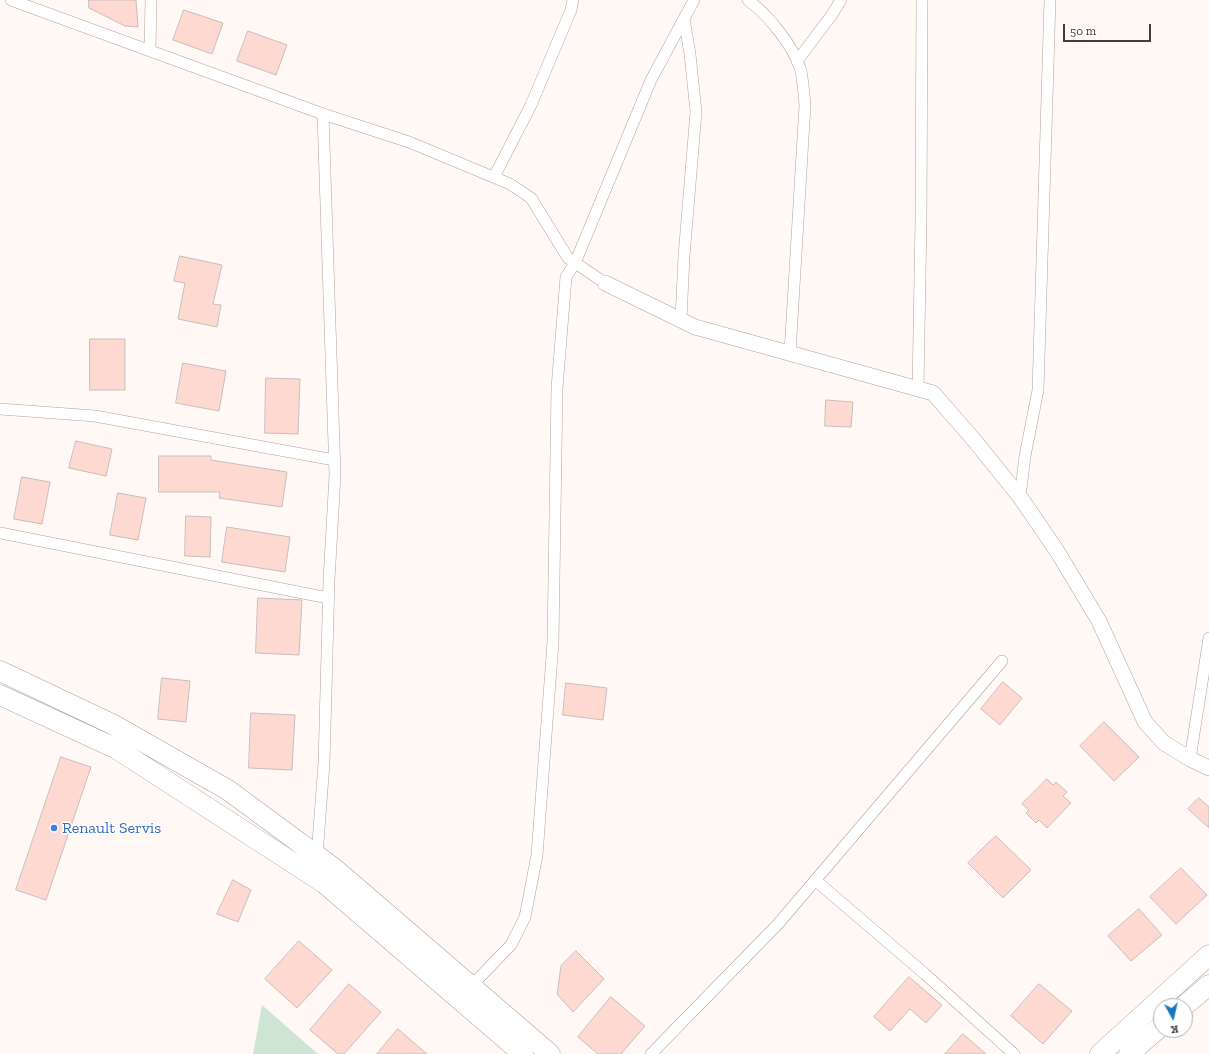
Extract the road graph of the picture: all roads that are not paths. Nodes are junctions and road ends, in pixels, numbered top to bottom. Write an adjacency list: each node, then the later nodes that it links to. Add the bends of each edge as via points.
1 (12, 0): 10 (street)
2 (151, 0): 10 (street)
3 (573, 0): 13 (street, via 531,106)
4 (694, 0): 9 (street)
5 (748, 0): 11 (street, via 759,8 791,47)
6 (841, 0): 11 (street)
7 (922, 0): 18 (street)
8 (1050, 0): 21 (street, via 1038,390)
9 (684, 19): 14 (street, via 651,80); 16 (street, via 696,112)
10 (150, 51): 12 (street)
11 (796, 61): 17 (street, via 805,104)
12 (323, 114): 13 (street, via 409,142); 20 (street)
13 (494, 177): 14 (street, via 531,198 568,258)
14 (575, 263): 15 (street); 34 (street, via 566,277 557,388 553,642 537,855 525,917 511,945)
15 (605, 283): 16 (street)
16 (681, 319): 17 (street, via 695,327)
17 (790, 353): 18 (street)
18 (918, 389): 21 (street, via 933,393)
19 (0, 409): 20 (street, via 95,416)
20 (334, 460): 23 (street)
21 (1020, 497): 28 (street, via 1057,551 1099,621 1145,722 1164,743)
22 (0, 533): 23 (street)
23 (328, 598): 30 (street, via 324,763)
24 (1209, 638): 28 (street)
25 (1002, 661): 31 (street)
26 (0, 672): 30 (highway, via 112,724 228,790)
27 (0, 695): 37 (highway, via 117,749 324,883)
28 (1190, 759): 29 (street)
29 (1209, 768)
30 (317, 856): 34 (highway)
31 (815, 880): 39 (street, via 778,924); 40 (street)
32 (1209, 955): 41 (highway)
33 (1209, 985): 35 (highway)
34 (471, 986): 38 (highway)
35 (1193, 998)
36 (1153, 1033): 42 (highway)
37 (523, 1054)
38 (550, 1054)
39 (651, 1054)
40 (1014, 1054)
41 (1100, 1054)
42 (1129, 1054)

